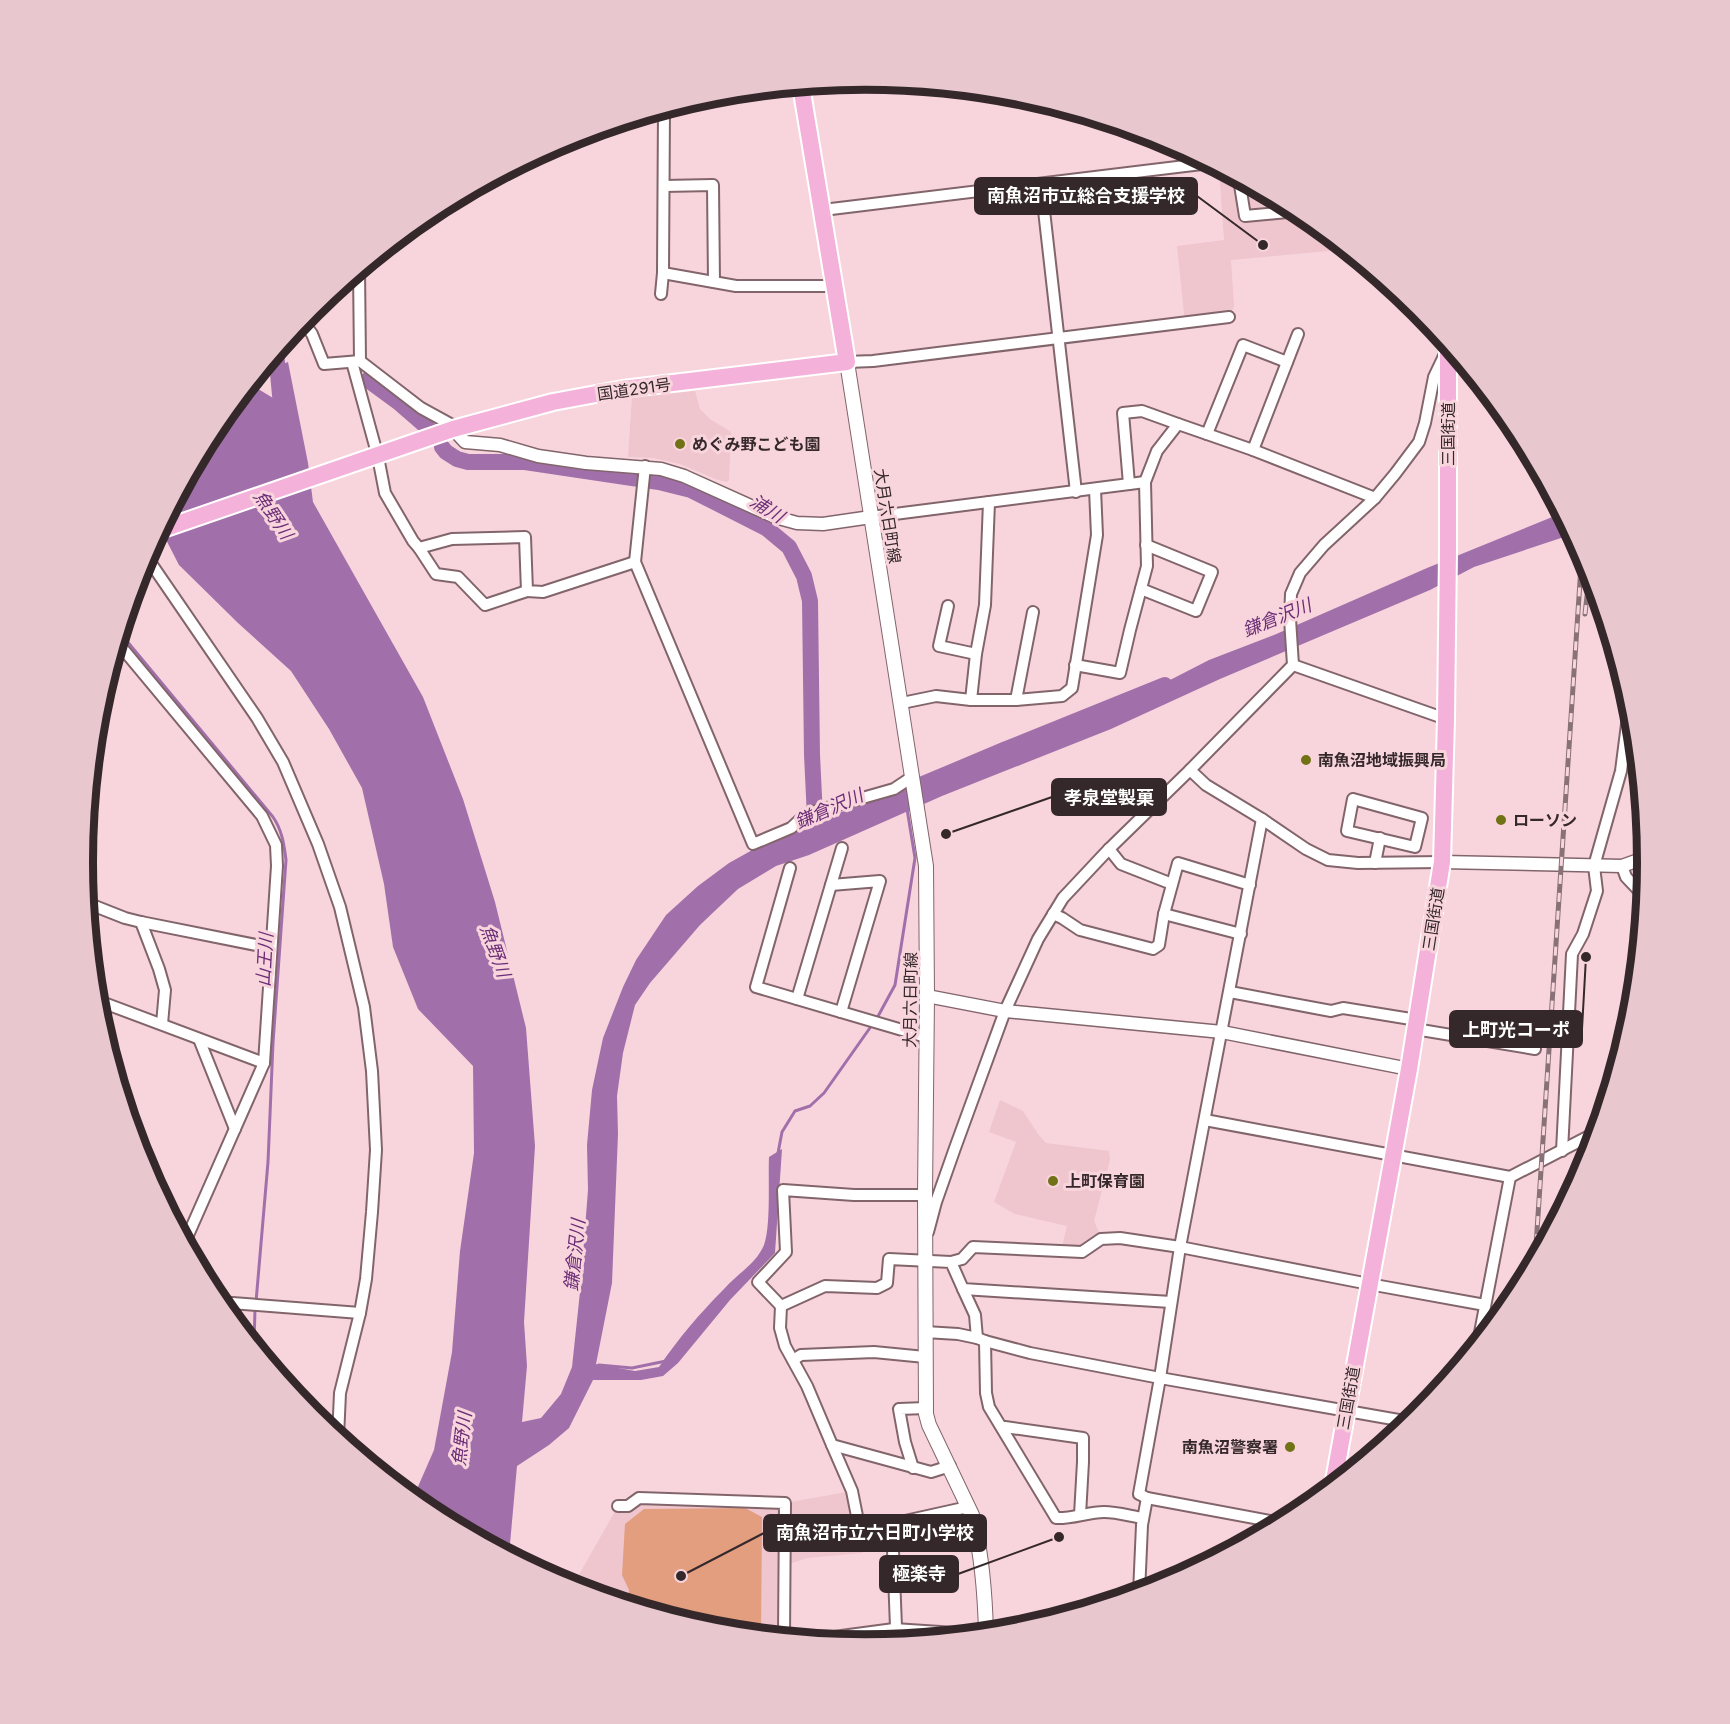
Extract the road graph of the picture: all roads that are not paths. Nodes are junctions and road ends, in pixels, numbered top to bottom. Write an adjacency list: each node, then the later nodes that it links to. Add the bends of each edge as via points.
1 (802, 93): 7 (highway)
2 (664, 116): 5 (street)
3 (1196, 166): 4 (street)
4 (1041, 184): 7 (street); 17 (street)
5 (664, 186): 9 (street); 11 (street, via 713,185)
6 (1240, 188): 8 (street, via 1245,216)
7 (823, 210): 12 (highway)
8 (1282, 212)
9 (663, 273): 11 (street); 13 (street)
10 (359, 280): 20 (street)
11 (714, 282): 12 (street, via 736,286)
12 (835, 286): 21 (highway)
13 (661, 294)
14 (1229, 317): 17 (street)
15 (308, 328): 20 (street, via 324,364)
16 (1298, 334): 22 (street)
17 (1060, 338): 21 (street); 33 (street)
18 (1445, 353): 34 (street, via 1434,377 1419,442)
19 (1448, 357): 53 (highway, 三国街道)
20 (356, 362): 24 (street); 26 (street)
21 (848, 362): 24 (highway, 国道291号, via 602,392); 36 (main road, 大月六日町線)
22 (1287, 362): 25 (street, via 1243,345); 27 (street)
23 (1178, 424): 25 (street); 30 (street, via 1158,451); 31 (street, via 1142,411 1123,413)
24 (453, 429): 29 (street, via 465,442 586,463); 37 (highway, 国道291号)
25 (1207, 434): 27 (street)
26 (375, 446)
27 (1253, 450): 34 (street)
28 (379, 462): 39 (street, via 385,494)
29 (645, 466): 36 (street, via 684,476 797,523); 40 (street)
30 (1145, 482): 31 (street); 38 (street)
31 (1129, 484): 32 (street)
32 (1095, 489): 33 (street); 48 (street, via 1097,535)
33 (1076, 492): 35 (street)
34 (1375, 498): 49 (street, via 1300,573 1291,594)
35 (989, 502): 36 (street); 47 (street, via 985,605)
36 (871, 518): 52 (main road, 大月六日町線)
37 (171, 526)
38 (1146, 545): 42 (street, via 1147,566); 42 (street, via 1212,572 1196,611)
39 (419, 548): 43 (street, via 436,574 458,577 485,605); 43 (street, via 452,539 525,537)
40 (634, 562): 43 (street, via 543,592); 56 (street, via 753,844 791,828 806,814 894,789)
41 (153, 566): 109 (street, via 283,762 340,907 364,1007 372,1071 375,1160)
42 (1141, 589): 48 (street, via 1120,673)
43 (527, 591)
44 (948, 606): 47 (street, via 939,646)
45 (1033, 612): 51 (street)
46 (123, 649): 76 (street, via 266,824 276,845 277,866)
47 (976, 654): 50 (street)
48 (1075, 665): 51 (street, via 1072,688 1062,696)
49 (1293, 665): 53 (street); 55 (street)
50 (971, 700): 51 (street); 52 (street, via 936,696)
51 (1016, 700)
52 (902, 703): 56 (main road, 大月六日町線)
53 (1446, 718): 62 (highway, 三国街道)
54 (1626, 734): 65 (street, via 1621,771)
55 (1190, 770): 57 (street, via 1206,785); 60 (street)
56 (912, 777): 78 (main road, 大月六日町線, via 926,876)
57 (1262, 819): 63 (street, via 1328,860); 69 (street)
58 (1380, 838): 58 (street, via 1415,847 1422,818 1353,799 1347,831); 63 (street)
59 (842, 848): 68 (street)
60 (1109, 849): 67 (street, via 1121,864); 72 (street)
61 (1637, 861): 64 (street)
62 (1442, 862): 63 (street); 65 (street); 84 (highway, 三国街道)
63 (1375, 863)
64 (1622, 866): 65 (street); 70 (street)
65 (1594, 867): 94 (street, via 1598,891 1572,954)
66 (790, 868): 79 (street, via 756,987)
67 (1172, 884): 69 (street, via 1178,863); 73 (street)
68 (831, 885): 79 (street); 82 (street, via 880,881)
69 (1250, 885): 75 (street)
70 (1636, 888)
71 (95, 906): 74 (street)
72 (1053, 914): 73 (street, via 1080,930 1153,949 1159,945); 81 (street)
73 (1164, 914): 75 (street)
74 (141, 922): 76 (street); 83 (street, via 165,990)
75 (1241, 934): 77 (street)
76 (271, 948): 89 (street)
77 (1230, 992): 84 (street, via 1331,1011 1343,1008); 85 (street)
78 (927, 996): 81 (street); 86 (main road, 大月六日町線)
79 (797, 999): 82 (street)
80 (106, 1003): 83 (street)
81 (1005, 1011): 85 (street); 99 (street, via 936,1202)
82 (842, 1012): 86 (street)
83 (162, 1024): 87 (street)
84 (1416, 1024): 88 (street); 90 (highway, 三国街道)
85 (1222, 1032): 90 (street); 91 (street)
86 (926, 1037): 97 (main road, 大月六日町線)
87 (199, 1039): 89 (street); 92 (street)
88 (1535, 1049)
89 (264, 1063): 92 (street)
90 (1409, 1069): 95 (highway, 三国街道)
91 (1205, 1120): 95 (street); 100 (street)
92 (235, 1129): 98 (street)
93 (1585, 1138): 94 (street)
94 (1562, 1151): 96 (street)
95 (1392, 1155): 96 (street); 103 (highway, 三国街道)
96 (1510, 1177): 107 (street)
97 (925, 1195): 99 (main road, 大月六日町線); 108 (street, via 783,1190 786,1252 758,1282)
98 (189, 1234)
99 (926, 1242): 101 (main road, 大月六日町線)
100 (1180, 1247): 102 (street, via 1120,1238 1101,1239 1082,1252 973,1247); 103 (street); 105 (street)
101 (926, 1260): 102 (street); 108 (street, via 889,1259 887,1283 877,1288 825,1286); 111 (main road, 大月六日町線)
102 (951, 1262): 104 (street)
103 (1369, 1284): 107 (street); 117 (highway, 三国街道)
104 (963, 1289): 105 (street); 112 (street)
105 (1171, 1302): 115 (street)
106 (232, 1303): 109 (street)
107 (1485, 1305): 110 (street)
108 (781, 1306): 114 (street, via 780,1328)
109 (360, 1313): 119 (street, via 340,1393)
110 (1481, 1326)
111 (925, 1332): 112 (street); 113 (main road, 大月六日町線)
112 (981, 1340): 115 (street); 120 (street, via 989,1407)
113 (925, 1357): 114 (street, via 874,1352 801,1355); 116 (main road, 大月六日町線)
114 (793, 1360): 121 (street)
115 (1160, 1378): 117 (street); 125 (street, via 1139,1494)
116 (926, 1408): 122 (main road, 大月六日町線, via 929,1425); 123 (street, via 899,1409)
117 (1346, 1411): 118 (street); 124 (highway, 三国街道)
118 (1398, 1420)
119 (339, 1426)
120 (1003, 1429): 128 (street, via 1056,1518); 128 (street, via 1083,1438)
121 (832, 1445): 123 (street); 131 (street, via 852,1491 860,1531)
122 (950, 1466): 123 (street, via 931,1472); 127 (main road, 大月六日町線)
123 (913, 1468)
124 (1335, 1474)
125 (1147, 1498): 129 (street); 130 (street)
126 (618, 1506): 134 (street, via 628,1506 639,1498 785,1503)
127 (968, 1507): 131 (street); 133 (main road, 大月六日町線, via 976,1530)
128 (1080, 1515): 129 (street, via 1105,1512)
129 (1143, 1518): 132 (street)
130 (1268, 1521)
131 (892, 1524): 135 (street)
132 (1140, 1583)
133 (986, 1624)
134 (784, 1629)
135 (894, 1629): 136 (street); 137 (street); 138 (street)
136 (925, 1631)
137 (890, 1633)
138 (858, 1634)

